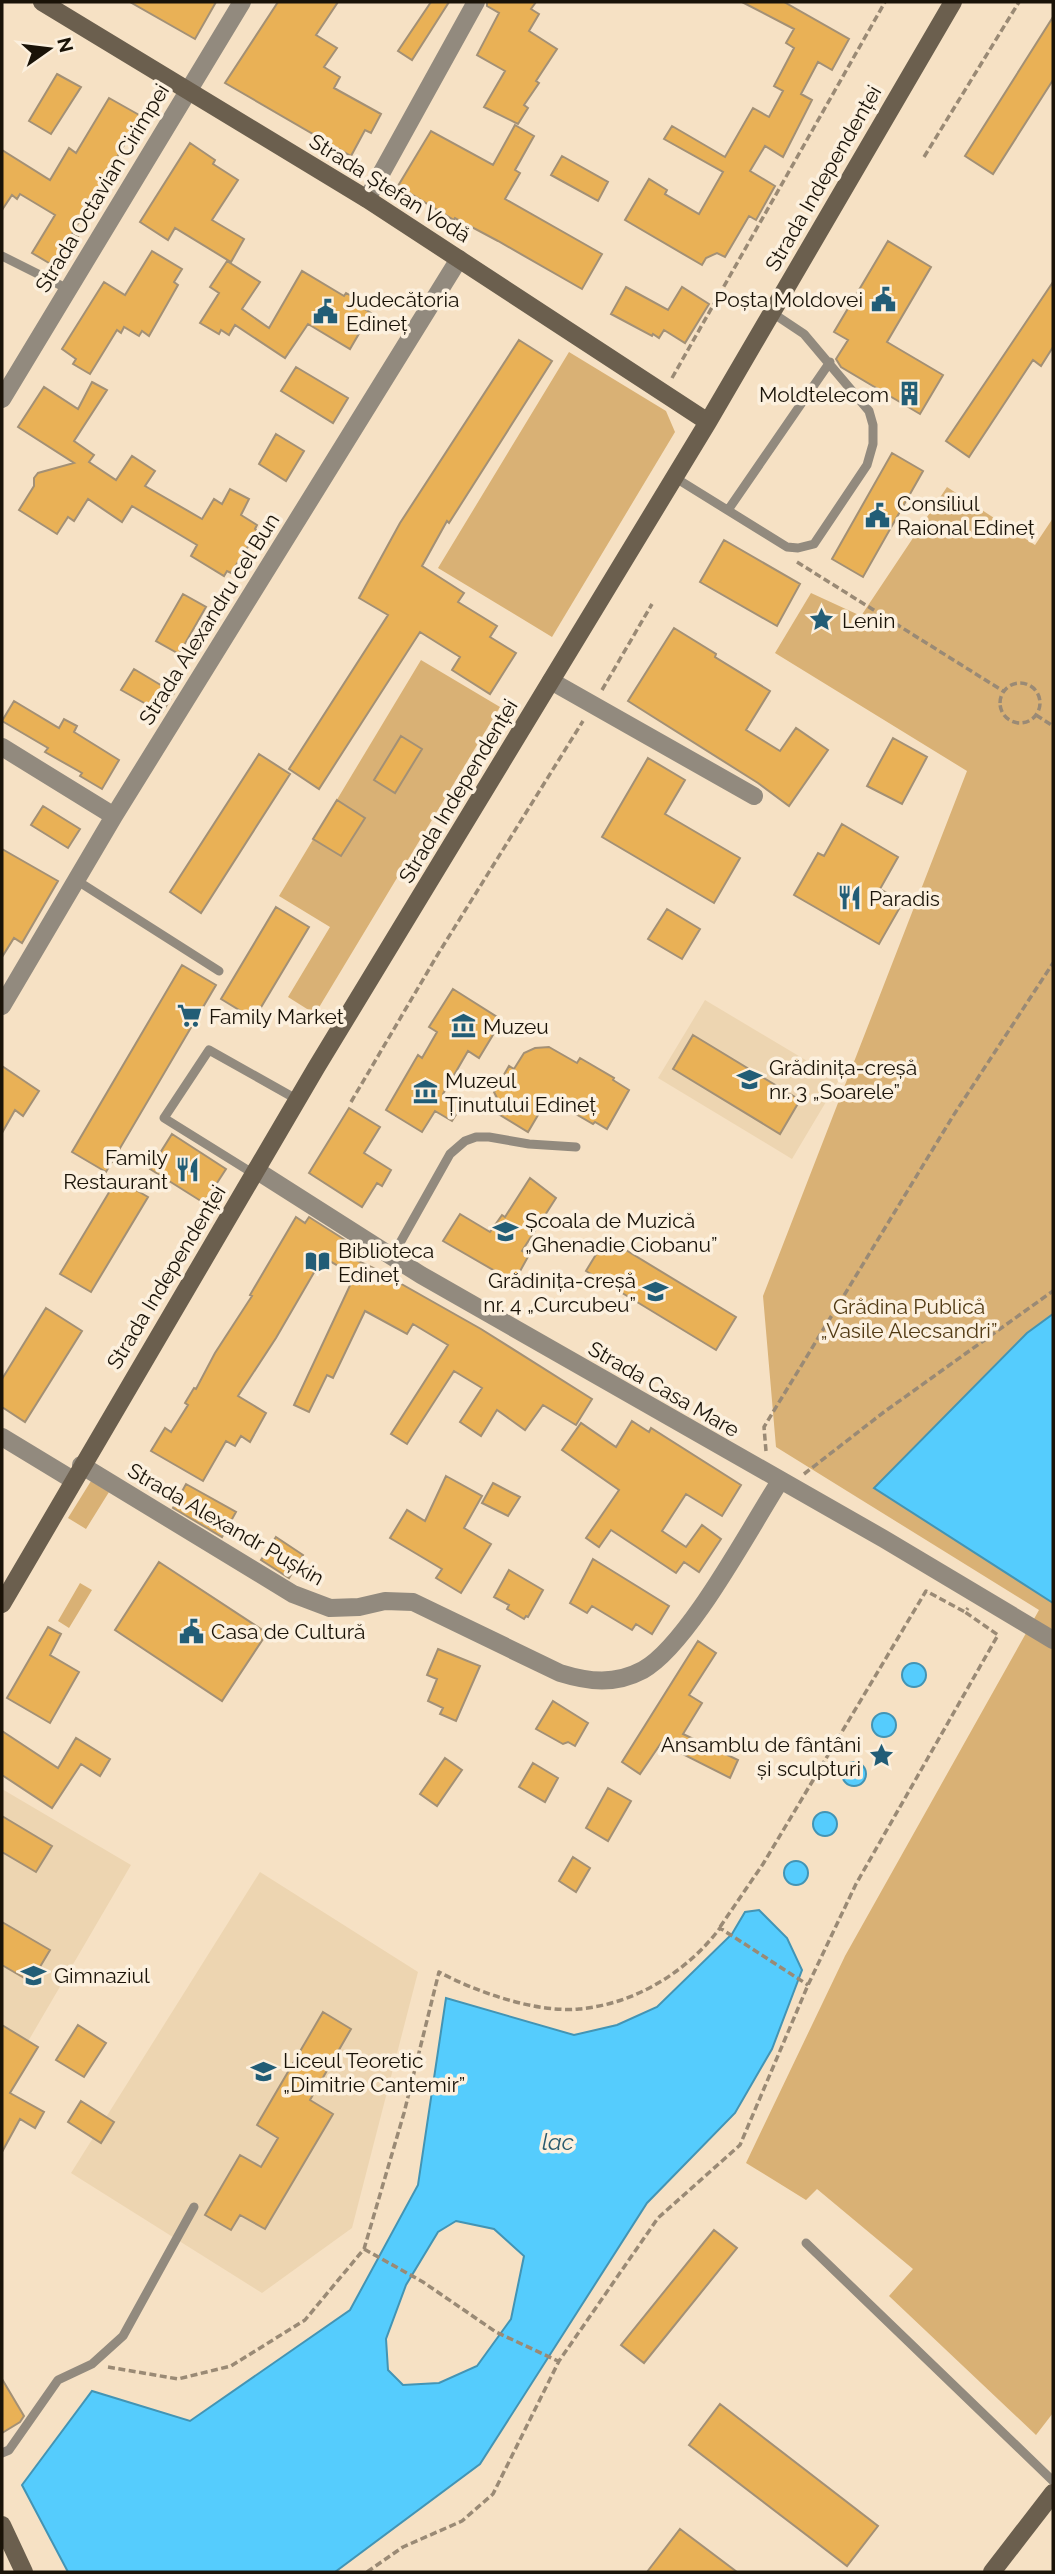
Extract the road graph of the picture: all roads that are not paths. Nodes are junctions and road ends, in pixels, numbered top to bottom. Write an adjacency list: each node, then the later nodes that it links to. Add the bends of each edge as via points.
1 (42, 2): 5 (main road, Strada Ștefan Vodă)
2 (242, 2): 5 (street, Strada Octavian Cirimpei)
3 (476, 2): 6 (street)
4 (953, 2): 10 (main road, Strada Independenței)
5 (188, 90): 6 (main road, Strada Ștefan Vodă); 9 (street, Strada Octavian Cirimpei)
6 (367, 199): 8 (main road, Strada Ștefan Vodă)
7 (2, 256): 9 (lane)
8 (459, 260): 13 (main road, Strada Ștefan Vodă); 19 (street, Strada Alexandru cel Bun)
9 (68, 289): 12 (street, Strada Octavian Cirimpei)
10 (771, 312): 11 (lane, via 804,334); 13 (main road, Strada Independenței)
11 (830, 362): 15 (lane); 15 (lane, via 869,411 873,444 867,465 814,544 787,547)
12 (2, 399)
13 (708, 422): 14 (main road, Strada Independenței)
14 (674, 477): 15 (lane); 16 (main road, Strada Independenței)
15 (728, 510)
16 (551, 681): 18 (street); 23 (main road, Strada Independenței)
17 (2, 747): 19 (street)
18 (754, 796)
19 (114, 816): 20 (street, Strada Alexandru cel Bun)
20 (76, 880): 21 (lane); 22 (street, Strada Alexandru cel Bun)
21 (219, 971)
22 (2, 1006)
23 (298, 1100): 25 (main road, Strada Independenței); 25 (lane, via 208,1050 164,1118)
24 (576, 1147): 26 (lane, via 489,1137 465,1141 450,1154)
25 (255, 1172): 26 (street, Strada Casa Mare); 28 (main road, Strada Independenței)
26 (392, 1257): 29 (street, Strada Casa Mare)
27 (2, 1437): 28 (street, Strada Alexandr Pușkin)
28 (77, 1473): 29 (street, Strada Alexandr Pușkin, via 312,1603 349,1608 385,1601 413,1602 560,1673 586,1681 640,1672 660,1659 709,1593); 30 (main road, Strada Independenței)
29 (779, 1480): 31 (street, Strada Casa Mare)
30 (2, 1604)
31 (1053, 1640)
32 (194, 2207): 34 (lane, via 122,2336 92,2364 58,2380 9,2450)
33 (806, 2243): 35 (lane)
34 (2, 2453)
35 (1053, 2481)
36 (1053, 2493): 39 (main road)
37 (2, 2525): 38 (main road)
38 (24, 2572)
39 (992, 2572)

